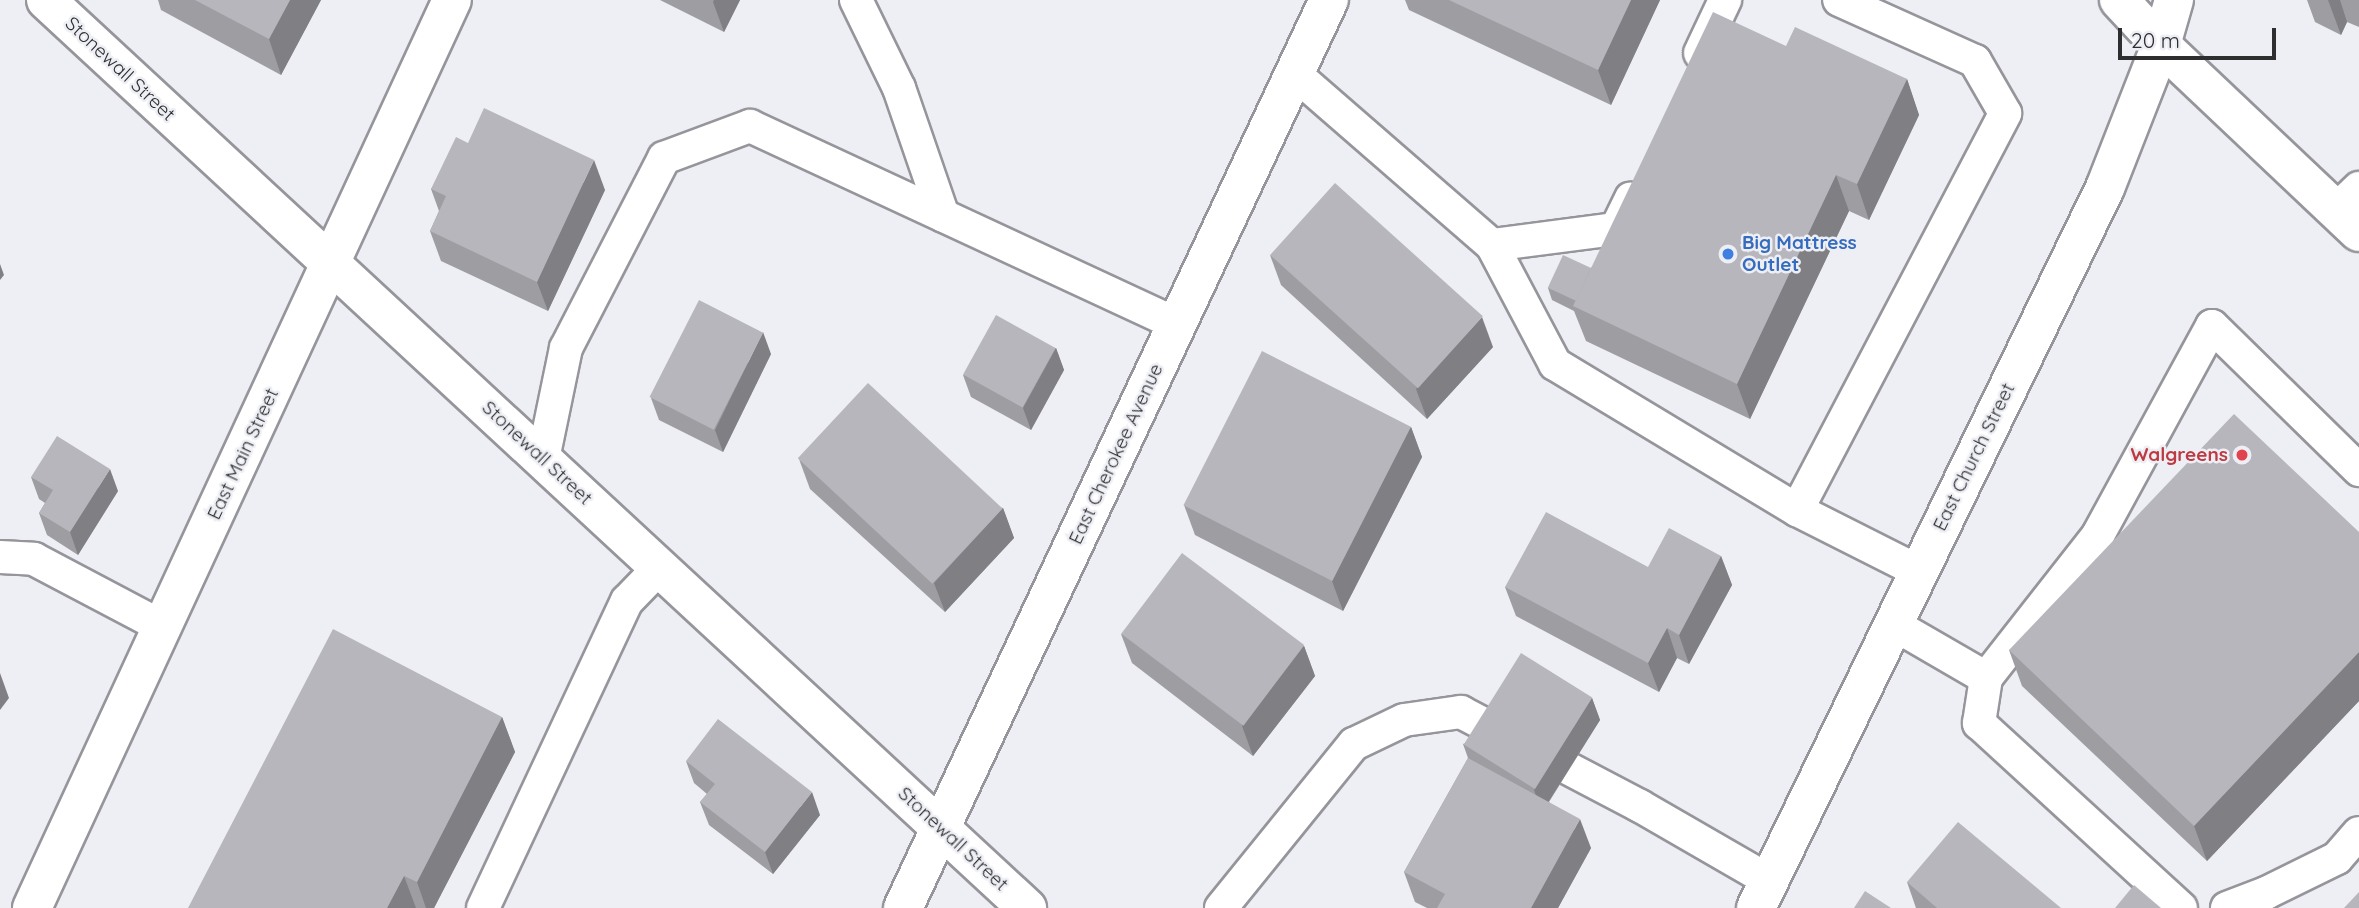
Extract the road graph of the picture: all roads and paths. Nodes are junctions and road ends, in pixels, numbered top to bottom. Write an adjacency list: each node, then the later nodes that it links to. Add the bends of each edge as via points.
1 (46, 0): 16 (street, Stonewall Street)
2 (452, 0): 16 (street, East Main Street)
3 (856, 0): 14 (lane, via 899,88)
4 (1329, 0): 10 (street, East Cherokee Avenue)
5 (1725, 0): 11 (lane)
6 (1839, 0): 20 (lane, via 1975,61 2005,113)
7 (2119, 0): 9 (street)
8 (2174, 0): 9 (street, East Church Street)
9 (2161, 46): 13 (street); 23 (street, East Church Street, via 2105,188)
10 (1294, 74): 15 (lane); 17 (street, East Cherokee Avenue)
11 (1685, 85)
12 (1645, 169): 15 (lane, via 1616,229)
13 (2351, 210)
14 (943, 216): 17 (lane); 18 (lane, via 750,126 664,158 566,348)
15 (1492, 245): 20 (lane, via 1555,364)
16 (331, 264): 18 (street, Stonewall Street); 25 (street, East Main Street)
17 (1177, 324): 27 (street, East Cherokee Avenue)
18 (543, 459): 22 (street, Stonewall Street)
19 (2359, 470): 26 (lane, via 2212,326 2098,535)
20 (1797, 509): 23 (lane)
21 (0, 557): 25 (lane, via 34,559)
22 (660, 567): 27 (street, Stonewall Street); 31 (lane, via 627,601)
23 (1918, 571): 24 (street, East Church Street)
24 (1893, 624): 26 (lane); 29 (street, East Church Street)
25 (163, 627): 30 (street, East Main Street)
26 (1986, 678): 35 (lane, via 1979,723)
27 (941, 827): 32 (street, East Cherokee Avenue); 33 (street, Stonewall Street)
28 (2359, 833): 36 (lane, via 2337,858)
29 (1763, 894): 34 (lane, via 1640,806 1461,712 1404,720 1354,744)
30 (32, 908)
31 (483, 908)
32 (903, 908)
33 (1027, 908)
34 (1221, 908)
35 (2181, 908)
36 (2227, 908)

